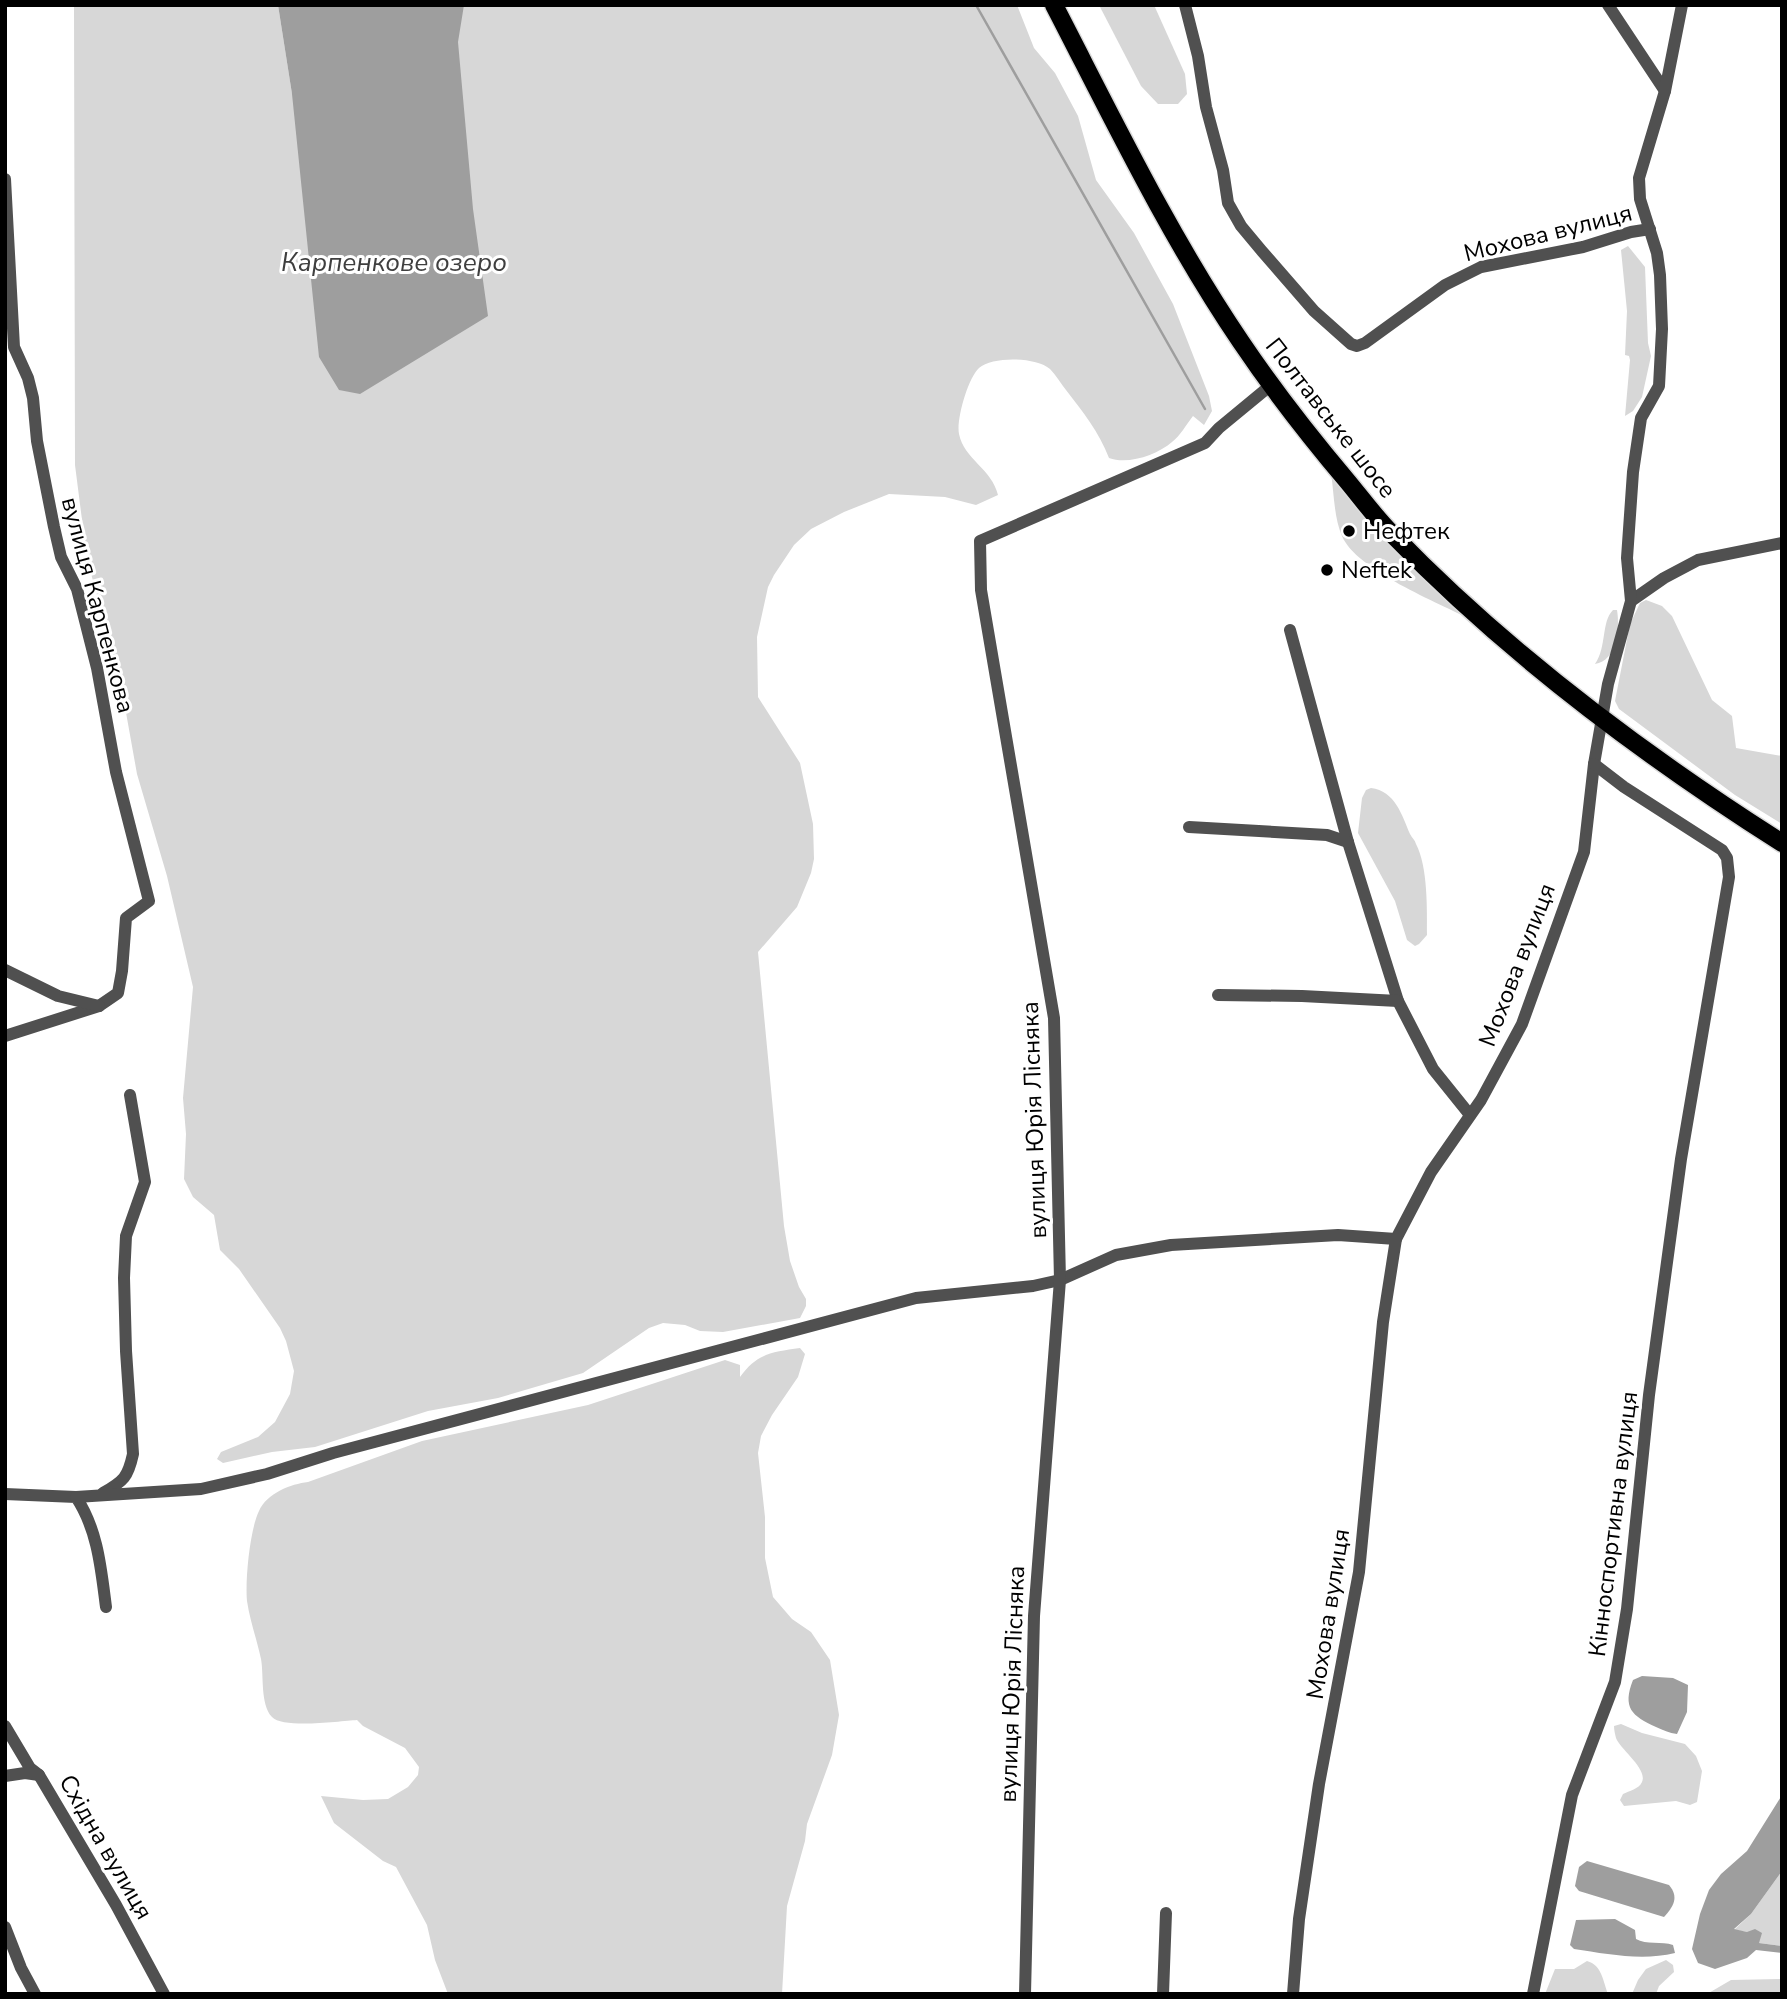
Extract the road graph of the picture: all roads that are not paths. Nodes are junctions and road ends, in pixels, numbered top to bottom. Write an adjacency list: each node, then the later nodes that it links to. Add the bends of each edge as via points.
1 (1054, 5): 8 (main road, Полтавське шосе, via 1151,192)
2 (1185, 5): 7 (street, Мохова вулиця, via 1228,203 1241,226 1314,311 1352,344 1365,343 1445,285 1480,267)
3 (1608, 5): 5 (street)
4 (1682, 5): 5 (street, Мохова вулиця)
5 (1665, 91): 7 (street, Мохова вулиця, via 1639,178 1640,200)
6 (5, 178): 20 (street, вулиця Карпенкова, via 14,347 33,398 54,527 61,557 77,589 149,901 126,918 118,993)
7 (1650, 229): 10 (street, Мохова вулиця, via 1660,275 1662,328 1659,386 1641,418 1633,472 1627,558)
8 (1271, 384): 12 (main road, Полтавське шосе, via 1390,532 1494,632); 25 (street, вулиця Юрія Лісняка, via 1205,443 980,541 981,590 1053,1006)
9 (1782, 543): 10 (street, via 1698,559)
10 (1631, 601): 12 (street, Мохова вулиця)
11 (1290, 630): 15 (street)
12 (1603, 718): 13 (street, Мохова вулиця); 16 (main road, Полтавське шосе)
13 (1594, 764): 23 (street, Мохова вулиця, via 1584,852 1522,1024); 40 (street, Кінноспортивна вулиця, via 1722,850 1729,877 1681,1160 1649,1395 1628,1609 1615,1682 1572,1796)
14 (1189, 827): 15 (street, via 1327,835)
15 (1348, 842): 19 (street)
16 (1782, 843)
17 (5, 970): 20 (street, via 58,996)
18 (1217, 995): 19 (street)
19 (1398, 1001): 23 (street, via 1433,1069)
20 (99, 1006): 21 (street)
21 (5, 1036)
22 (130, 1095): 27 (street, via 145,1182 125,1236 133,1454 122,1482)
23 (1469, 1115): 24 (street, Мохова вулиця, via 1431,1172)
24 (1396, 1239): 25 (street, via 1338,1235 1171,1245 1116,1255); 39 (street, Мохова вулиця, via 1383,1322 1359,1572 1319,1784)
25 (1060, 1280): 27 (street, via 916,1298 201,1489); 37 (street, вулиця Юрія Лісняка, via 1034,1616)
26 (5, 1494): 28 (street)
27 (98, 1495): 28 (street)
28 (76, 1497): 29 (street, via 95,1538)
29 (106, 1607)
30 (5, 1726): 31 (street, Східна вулиця, via 30,1768)
31 (39, 1774): 32 (street); 36 (street, Східна вулиця)
32 (5, 1776)
33 (1166, 1913): 38 (street)
34 (5, 1927): 35 (street)
35 (35, 1994)
36 (164, 1994)
37 (1025, 1994)
38 (1163, 1994)
39 (1293, 1994)
40 (1534, 1994)

